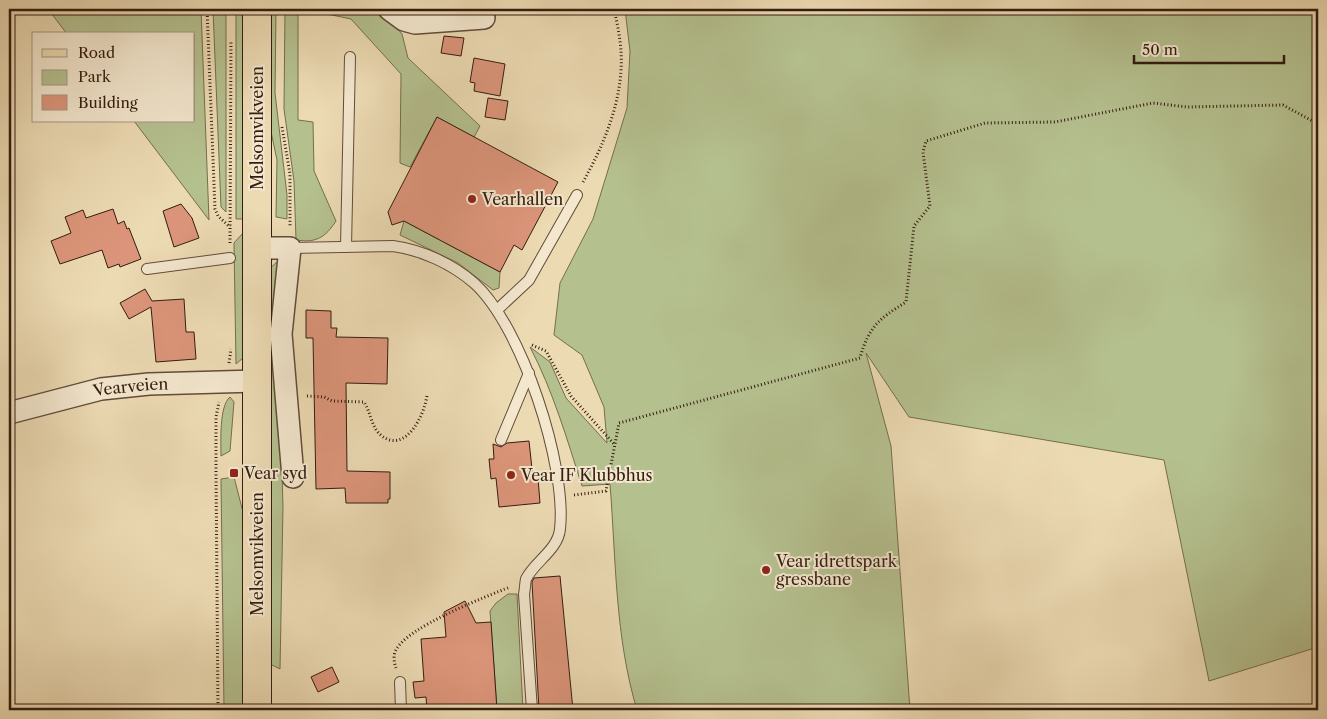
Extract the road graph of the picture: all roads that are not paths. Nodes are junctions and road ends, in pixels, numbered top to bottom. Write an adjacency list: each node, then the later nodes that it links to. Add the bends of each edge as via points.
1 (257, 9): 7 (main road, Melsomvikveien)
2 (389, 9): 3 (street, via 404,20 415,23)
3 (484, 18)
4 (350, 57): 6 (lane)
5 (576, 195): 11 (lane, via 529,280)
6 (346, 247): 8 (lane); 11 (lane, via 392,246 432,257 475,284)
7 (258, 248): 8 (street); 13 (main road, Melsomvikveien)
8 (290, 248): 16 (street, via 281,334)
9 (230, 258): 10 (lane)
10 (148, 269)
11 (497, 310): 12 (lane)
12 (529, 373): 15 (lane); 20 (lane, via 548,435 561,497 560,532 548,553 526,579 524,594)
13 (256, 381): 14 (street, Vearveien, via 149,384 101,389); 18 (main road, Melsomvikveien)
14 (9, 413)
15 (501, 440)
16 (293, 477)
17 (400, 682): 19 (lane)
18 (258, 710)
19 (401, 710)
20 (532, 710)

